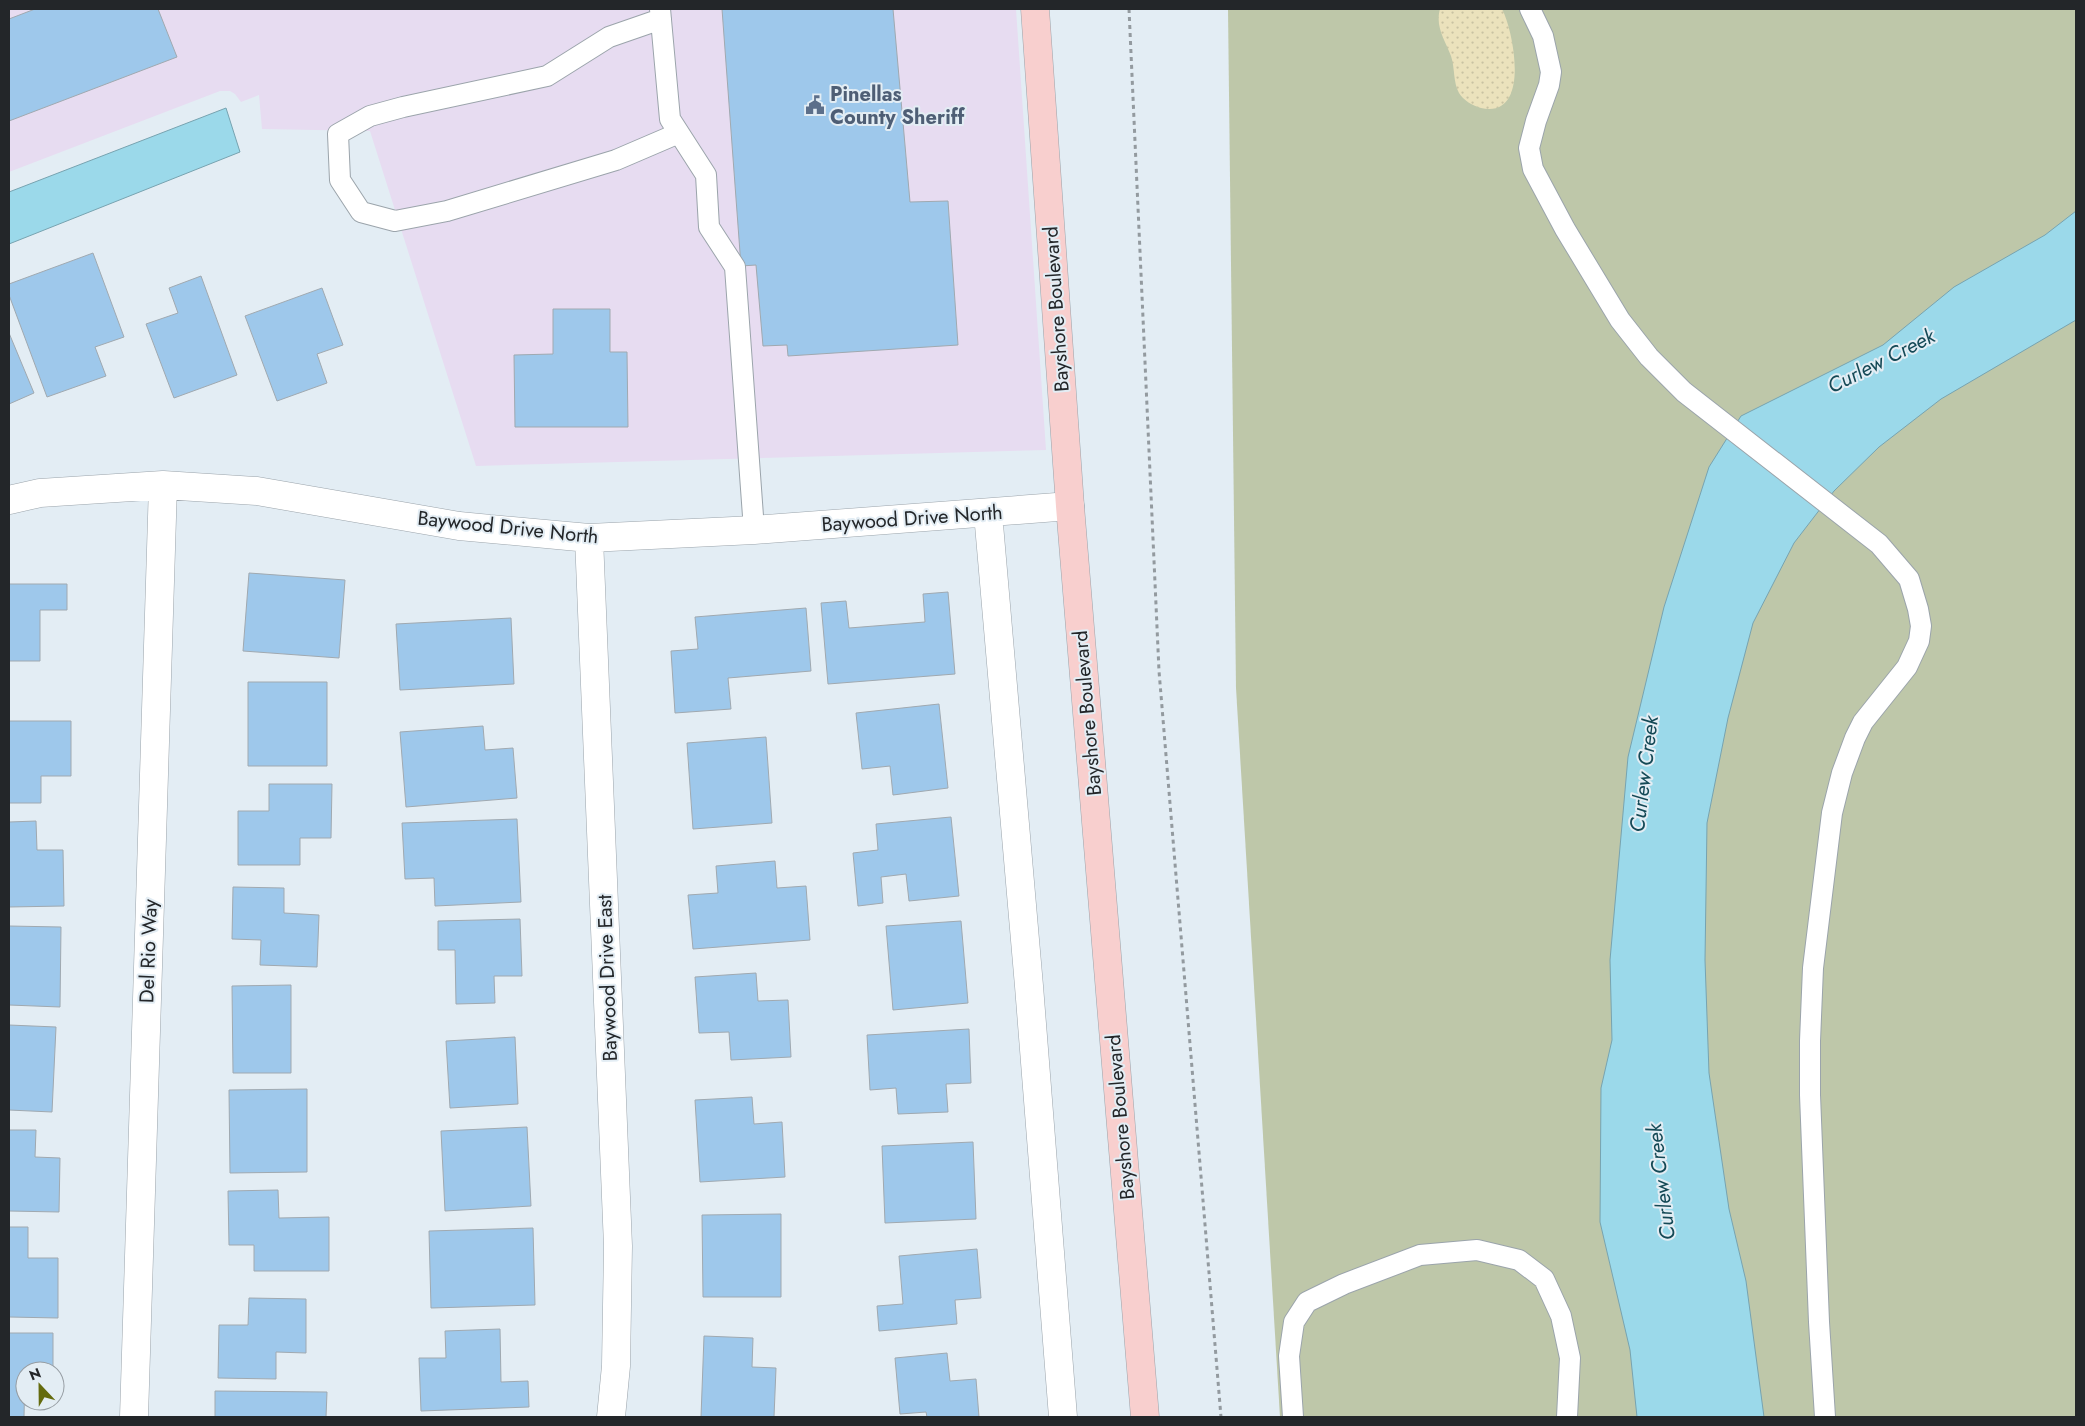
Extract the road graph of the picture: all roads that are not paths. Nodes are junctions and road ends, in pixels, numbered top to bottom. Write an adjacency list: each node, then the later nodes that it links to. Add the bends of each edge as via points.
1 (1035, 9): 7 (main road, Bayshore Boulevard)
2 (1530, 9): 17 (lane, via 1543,36 1551,72 1529,148 1533,169 1620,320 1649,357 1684,392 1871,538 1893,558 1914,590 1921,626 1919,641 1907,667 1863,722 1848,755 1832,813 1813,968 1810,1049)
3 (660, 14): 4 (lane, via 670,119); 4 (lane, via 608,37 548,76 403,106 370,116 338,134 340,180 361,212 395,221 447,211 616,160)
4 (679, 133): 9 (lane, via 706,175 709,227 735,267)
5 (163, 484): 6 (street, Baywood Drive North, via 40,493); 10 (street, Baywood Drive North, via 257,491 459,526); 11 (street, Del Rio Way)
6 (9, 500)
7 (1070, 506): 8 (street, Baywood Drive North); 14 (main road, Bayshore Boulevard)
8 (988, 513): 9 (street, Baywood Drive North); 13 (street)
9 (754, 530): 10 (street, Baywood Drive North)
10 (590, 538): 12 (street, Baywood Drive East, via 618,1246 616,1366)
11 (134, 1417)
12 (611, 1417)
13 (1063, 1417)
14 (1144, 1417)
15 (1293, 1417): 16 (lane, via 1289,1356 1294,1322 1307,1302 1420,1255 1477,1250 1519,1260 1544,1279 1561,1316 1570,1358)
16 (1567, 1417)
17 (1825, 1417)

